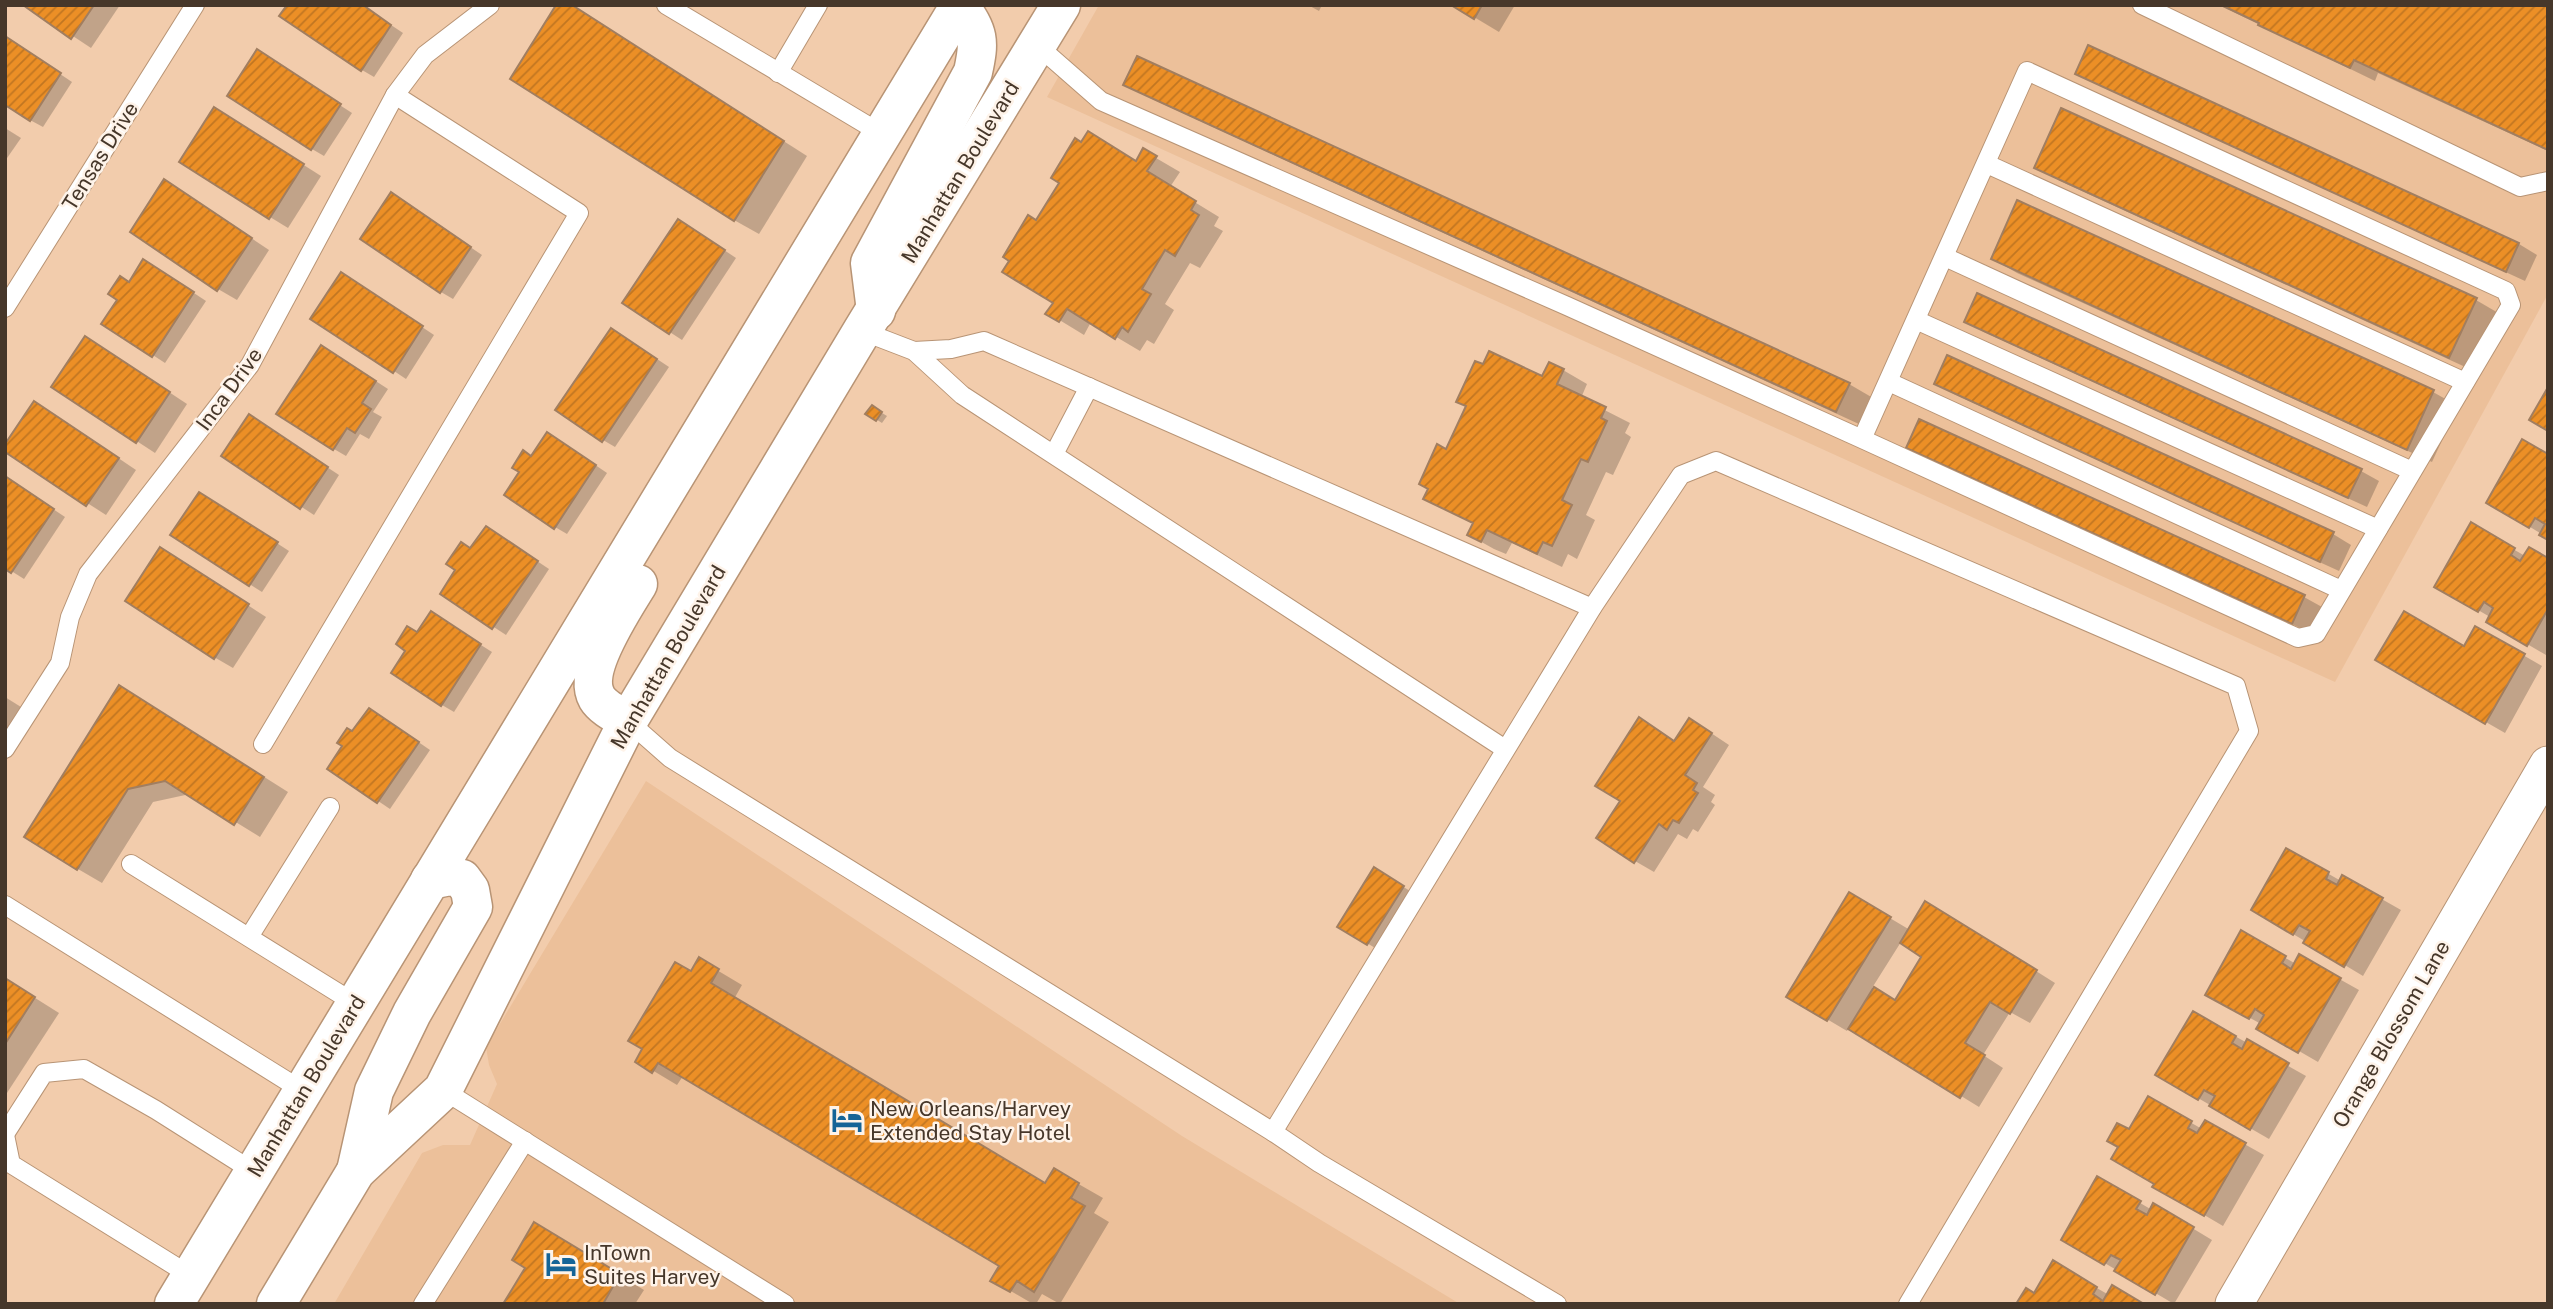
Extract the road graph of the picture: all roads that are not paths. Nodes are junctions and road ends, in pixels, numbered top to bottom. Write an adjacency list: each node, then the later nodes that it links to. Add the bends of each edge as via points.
1 (195, 5): 15 (lane, Tensas Drive)
2 (490, 5): 10 (lane, Inca Drive, via 425,55)
3 (666, 5): 9 (lane)
4 (818, 5): 9 (lane)
5 (1062, 5): 8 (street, Manhattan Boulevard)
6 (2142, 5): 13 (lane, via 2520,187)
7 (959, 6): 11 (street, Manhattan Boulevard); 17 (street, via 977,32 973,72 870,263)
8 (1037, 45): 17 (street, Manhattan Boulevard); 23 (lane, via 1101,101)
9 (778, 73): 11 (lane)
10 (395, 95): 30 (lane, via 579,213); 32 (lane, Inca Drive, via 250,365 88,574 70,617 60,663)
11 (882, 134): 22 (street, Manhattan Boulevard)
12 (1987, 164): 14 (lane); 20 (lane); 20 (lane, via 2027,71 2506,291 2511,305)
13 (2548, 181)
14 (1945, 257): 16 (lane); 25 (lane)
15 (5, 308)
16 (1916, 320): 19 (lane); 26 (lane)
17 (869, 321): 18 (lane); 29 (street, Manhattan Boulevard)
18 (914, 351): 21 (lane, via 984,341); 24 (lane, via 962,395)
19 (1889, 382): 23 (lane); 27 (lane)
20 (2465, 382): 25 (lane)
21 (1089, 387): 24 (lane); 28 (lane)
22 (702, 429): 29 (street, via 707,463 599,655 593,680 596,697); 36 (street, Manhattan Boulevard)
23 (1862, 439): 27 (lane, via 2298,639 2316,634)
24 (1054, 454): 31 (lane)
25 (2412, 471): 26 (lane)
26 (2378, 529): 27 (lane)
27 (2342, 590)
28 (1592, 608): 31 (lane); 52 (lane, via 1681,475 1716,461 2236,686 2249,731)
29 (628, 722): 41 (street, Manhattan Boulevard); 42 (lane, via 670,758)
30 (262, 744)
31 (1505, 749): 42 (lane)
32 (5, 750)
33 (2548, 765): 53 (street, Orange Blossom Lane)
34 (330, 807): 38 (lane)
35 (131, 864): 38 (lane)
36 (430, 880): 39 (street, Manhattan Boulevard); 45 (street, via 462,879 473,907 374,1091)
37 (5, 905): 40 (lane)
38 (249, 937): 39 (lane)
39 (356, 1004): 40 (street, Manhattan Boulevard)
40 (303, 1090): 46 (street, Manhattan Boulevard)
41 (443, 1090): 44 (lane); 45 (street, Manhattan Boulevard)
42 (1273, 1132): 51 (lane)
43 (5, 1134): 46 (lane, via 44,1073 84,1069); 47 (lane, via 11,1164)
44 (525, 1141): 49 (lane); 50 (lane)
45 (356, 1171): 48 (street, Manhattan Boulevard)
46 (254, 1172): 47 (street, Manhattan Boulevard)
47 (183, 1290)
48 (276, 1304)
49 (423, 1304)
50 (785, 1304)
51 (1557, 1304)
52 (1908, 1304)
53 (2234, 1304)

